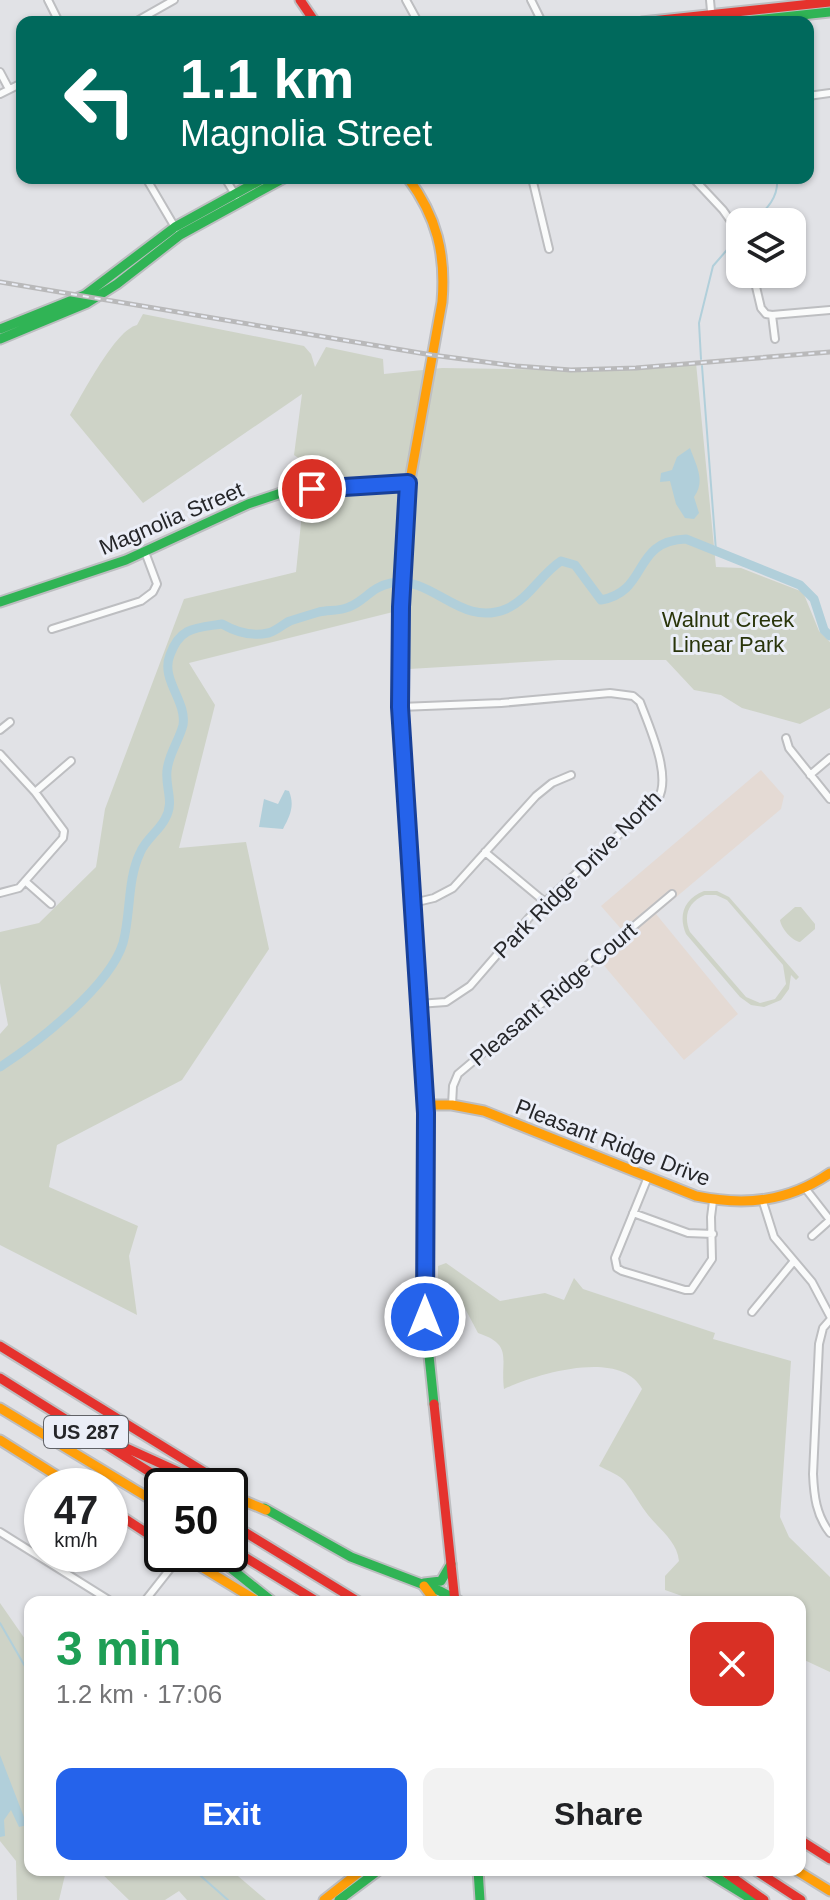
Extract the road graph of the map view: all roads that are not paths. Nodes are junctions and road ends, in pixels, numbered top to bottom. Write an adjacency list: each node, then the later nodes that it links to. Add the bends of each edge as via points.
1 (174, 0): 6 (street)
2 (830, 2): 3 (main road)
3 (800, 11): 4 (main road); 5 (main road)
4 (830, 14)
5 (762, 15): 7 (main road); 8 (main road)
6 (147, 16)
7 (745, 16)
8 (758, 16)
9 (0, 72): 11 (street)
10 (16, 86): 11 (street)
11 (9, 89): 12 (street)
12 (0, 94)
13 (150, 184): 22 (street)
14 (229, 184): 20 (street)
15 (256, 184): 20 (main road)
16 (270, 184): 20 (main road)
17 (413, 184): 31 (main road, via 436,222 445,269)
18 (533, 184): 23 (street)
19 (698, 184): 21 (street)
20 (237, 198): 22 (main road)
21 (726, 215)
22 (178, 231): 27 (main road, via 113,281 54,314)
23 (549, 249)
24 (756, 288): 26 (street, via 761,308)
25 (830, 310): 26 (street)
26 (772, 315): 30 (street)
27 (21, 325): 28 (main road); 29 (main road)
28 (0, 329)
29 (0, 339)
30 (775, 339)
31 (408, 483): 32 (main road, Magnolia Street, via 281,493); 35 (main road)
32 (145, 552): 33 (main road, Magnolia Street); 34 (street, via 157,584 148,597)
33 (0, 602)
34 (52, 629)
35 (400, 707): 50 (street, Park Ridge Drive North, via 610,693 640,702 664,777 663,790); 51 (main road)
36 (10, 722): 37 (street)
37 (0, 730)
38 (786, 738): 43 (street)
39 (0, 754): 44 (street)
40 (830, 758): 43 (street)
41 (71, 761): 44 (street)
42 (571, 775): 46 (street, via 536,796)
43 (810, 775): 45 (street)
44 (35, 792): 47 (street, via 64,831)
45 (830, 799)
46 (485, 852): 50 (street); 51 (street, via 453,888)
47 (25, 881): 48 (street); 52 (street)
48 (0, 893)
49 (672, 894): 55 (street, Pleasant Ridge Court, via 458,1074)
50 (545, 902): 53 (street, Park Ridge Drive North, via 470,986 446,1002)
51 (412, 903): 53 (main road)
52 (51, 904)
53 (418, 1004): 54 (main road)
54 (425, 1105): 55 (main road, Pleasant Ridge Drive); 87 (main road, via 425,1317)
55 (452, 1105): 57 (main road, Pleasant Ridge Drive, via 484,1111)
56 (830, 1173): 58 (main road, Pleasant Ridge Drive)
57 (648, 1177): 59 (main road, Pleasant Ridge Drive); 61 (street)
58 (805, 1188): 60 (main road, Pleasant Ridge Drive); 62 (street)
59 (713, 1201): 60 (main road, Pleasant Ridge Drive); 63 (street)
60 (763, 1202): 65 (street, via 774,1237)
61 (633, 1213): 63 (street, via 688,1233); 63 (street, via 615,1258 617,1268 685,1290 691,1290 711,1265)
62 (830, 1220): 64 (street)
63 (713, 1234)
64 (812, 1236)
65 (794, 1261): 66 (street); 67 (street, via 812,1282)
66 (752, 1312)
67 (830, 1318): 84 (street, via 819,1344 813,1474 818,1514)
68 (0, 1346): 77 (main road)
69 (0, 1378): 71 (main road, US 287)
70 (0, 1408): 73 (main road, US 287)
71 (91, 1435): 75 (main road, US 287); 76 (main road)
72 (0, 1440): 74 (main road)
73 (84, 1459): 78 (main road, US 287); 81 (main road)
74 (44, 1468)
75 (144, 1468)
76 (171, 1468)
77 (198, 1468)
78 (144, 1495)
79 (248, 1499): 82 (main road)
80 (248, 1502): 82 (main road)
81 (144, 1503)
82 (266, 1510): 91 (main road, via 351,1557)
83 (0, 1532): 92 (street)
84 (830, 1533)
85 (248, 1534): 97 (main road)
86 (248, 1559): 96 (main road)
87 (452, 1560): 91 (main road, via 441,1581); 100 (main road)
88 (166, 1572): 93 (street)
89 (210, 1572): 94 (main road)
90 (236, 1572): 95 (main road)
91 (421, 1583): 98 (main road); 99 (main road)
92 (102, 1596)
93 (148, 1596)
94 (249, 1596)
95 (266, 1596)
96 (308, 1596)
97 (349, 1596)
98 (431, 1596)
99 (447, 1596)
100 (456, 1596)
101 (806, 1844): 102 (main road)
102 (830, 1859)
103 (355, 1876): 111 (main road)
104 (369, 1876): 111 (main road)
105 (478, 1876): 112 (main road)
106 (714, 1876): 113 (main road)
107 (730, 1876): 114 (main road)
108 (764, 1876): 115 (main road)
109 (806, 1876): 110 (main road)
110 (830, 1891)
111 (332, 1899)
112 (480, 1900)
113 (753, 1900)
114 (764, 1900)
115 (801, 1900)

